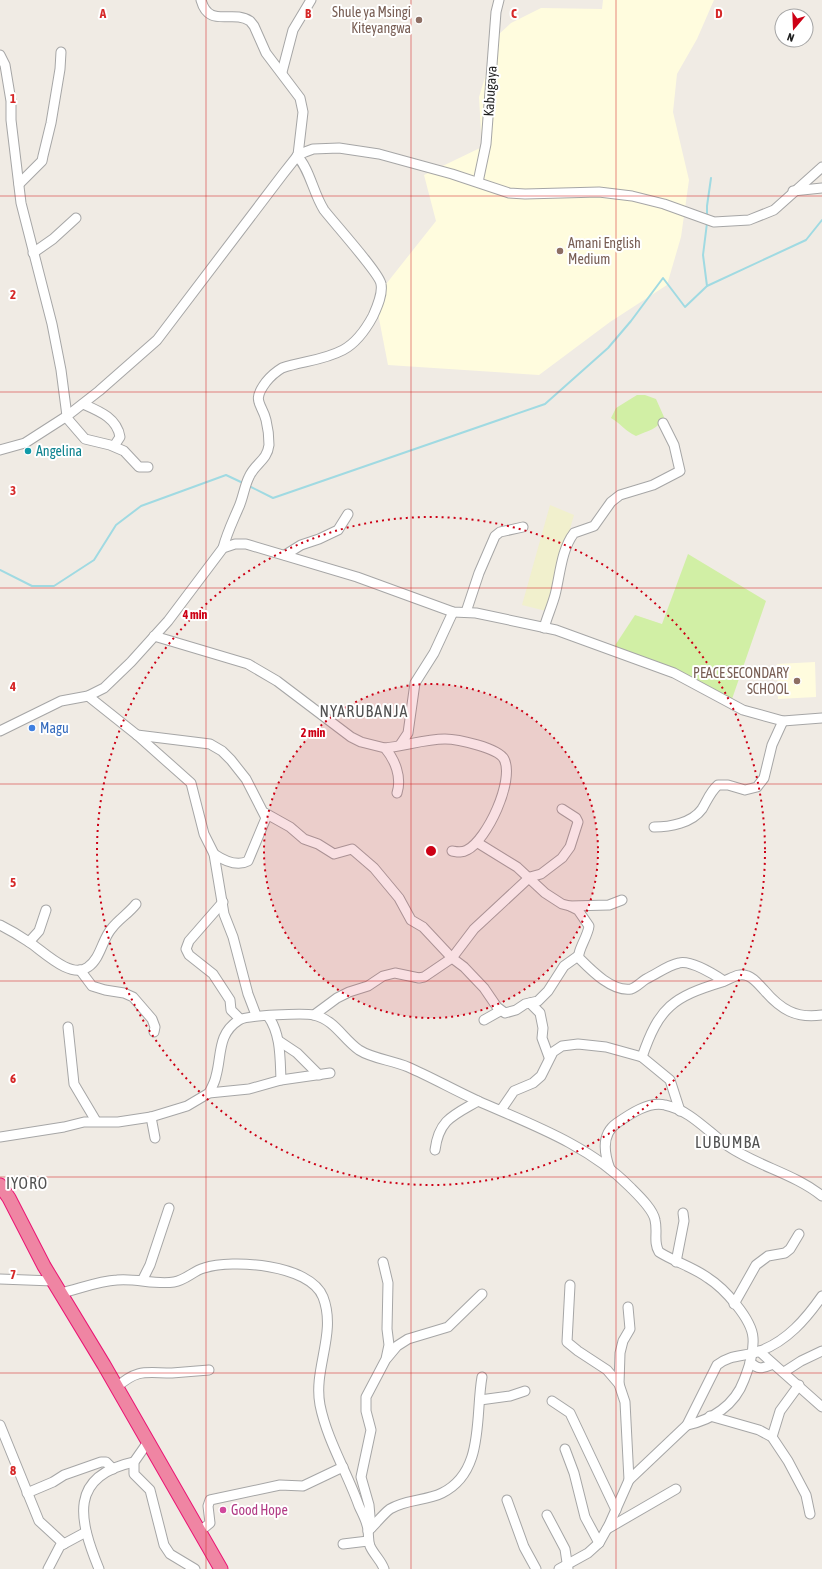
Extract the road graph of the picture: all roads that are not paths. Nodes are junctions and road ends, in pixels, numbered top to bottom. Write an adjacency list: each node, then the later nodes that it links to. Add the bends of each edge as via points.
1 (201, 0): 6 (street, via 209,14 245,18 250,21 266,53)
2 (311, 0): 6 (street, via 293,30)
3 (499, 0): 9 (street, Kabugaya, via 495,20 486,144)
4 (60, 52): 10 (street, via 60,69 42,161)
5 (0, 55): 10 (street, via 5,65)
6 (282, 72): 7 (street, via 296,90 302,104)
7 (298, 156): 9 (street, via 313,149 353,149); 15 (street, via 157,340); 23 (street, via 305,166 318,200 337,228 380,279 381,290 369,323 345,349 281,369 260,390 259,406 268,430 267,453 249,478 239,508 229,526)
8 (822, 167): 12 (street)
9 (478, 182): 12 (street, via 509,193 520,194 599,192 632,196 714,222 748,220 762,216 774,210)
10 (19, 184): 14 (street)
11 (822, 188): 12 (street)
12 (793, 191)
13 (76, 218): 14 (street)
14 (33, 253): 16 (street, via 57,345)
15 (83, 404): 16 (street); 18 (street, via 105,414 116,426 120,437)
16 (67, 417): 18 (street, via 84,439); 19 (street, via 25,443)
17 (663, 423): 27 (street, via 674,445 680,471 653,485 620,495 611,502 594,526 574,533 562,561 555,597)
18 (114, 446): 20 (street, via 131,456 139,467)
19 (0, 450)
20 (148, 467)
21 (348, 514): 24 (street, via 338,530 301,545)
22 (523, 527): 26 (street, via 504,531 495,536)
23 (224, 548): 24 (street, via 246,544); 28 (street, via 168,622)
24 (285, 555): 25 (street, via 357,577)
25 (453, 612): 26 (street); 34 (street, via 434,652 415,683 408,733)
26 (466, 612): 27 (street)
27 (544, 628): 31 (street, via 556,630 674,673 743,710)
28 (154, 636): 29 (street, via 104,688); 35 (street, via 248,664 277,681 351,737)
29 (88, 696): 32 (street, via 61,701); 33 (street)
30 (822, 718): 31 (street)
31 (783, 721): 39 (street, via 772,745 764,778 757,787 745,790 718,785 712,790 698,814 671,827)
32 (0, 732)
33 (137, 735): 38 (street, via 210,744 222,751 240,769); 42 (street, via 190,783 204,834)
34 (400, 745): 35 (street); 40 (street, via 445,739 464,741 492,750 504,759 507,778 493,819)
35 (385, 748): 36 (street, via 396,768 399,786)
36 (397, 793)
37 (562, 809): 43 (street, via 578,822 570,847 550,868)
38 (265, 813): 42 (street, via 266,822 248,861 226,861); 52 (street, via 290,827 304,839 334,854 354,850 374,868 399,898 412,920 423,927)
39 (654, 828)
40 (478, 842): 41 (street, via 466,851); 43 (street)
41 (452, 851)
42 (214, 854): 45 (street)
43 (530, 877): 47 (street, via 553,899); 52 (street, via 474,929)
44 (622, 900): 47 (street, via 610,905)
45 (223, 902): 57 (street, via 226,922 233,937); 61 (street, via 189,941 186,949 189,955 213,974 230,1000 231,1010)
46 (136, 904): 53 (street, via 112,928 95,960 88,968)
47 (570, 906): 51 (street, via 578,910 589,926)
48 (46, 910): 50 (street, via 39,930)
49 (0, 925): 50 (street)
50 (29, 942): 53 (street, via 56,962 71,970)
51 (578, 956): 54 (street, via 602,978 625,989 637,986 683,962); 55 (street, via 564,966 543,997)
52 (452, 958): 56 (street, via 484,988); 58 (street, via 424,977 395,973 383,976 368,986 337,998)
53 (80, 970): 64 (street, via 92,986 132,997 152,1019)
54 (724, 981): 59 (street, via 739,974 750,976 786,1011 805,1016); 66 (street, via 696,990 673,1002 659,1017)
55 (530, 1003): 56 (street, via 508,1013); 67 (street, via 540,1013 542,1038)
56 (500, 1010): 62 (street)
57 (256, 1015): 60 (street); 61 (street)
58 (314, 1015): 60 (street); 72 (street, via 338,1028 359,1049 399,1063)
59 (822, 1015)
60 (268, 1016): 65 (street)
61 (240, 1019): 71 (street, via 232,1026 221,1045 216,1076)
62 (484, 1020)
63 (68, 1027): 76 (street, via 74,1084)
64 (154, 1032)
65 (278, 1041): 69 (street); 70 (street)
66 (642, 1056): 67 (street, via 606,1047 578,1044 562,1046); 74 (street, via 670,1080)
67 (549, 1057): 73 (street, via 541,1076 533,1083 514,1091)
68 (330, 1073): 69 (street)
69 (319, 1074): 70 (street)
70 (281, 1080): 71 (street, via 257,1088)
71 (209, 1093): 75 (street, via 186,1106)
72 (478, 1101): 73 (street); 79 (street, via 455,1113 444,1123)
73 (501, 1110): 80 (street, via 525,1120)
74 (680, 1111): 80 (street, via 663,1104 650,1106 636,1111 614,1125 608,1132 605,1149); 82 (street, via 728,1146)
75 (151, 1117): 76 (street, via 118,1122); 78 (street)
76 (96, 1121): 77 (street)
77 (0, 1138)
78 (155, 1138)
79 (435, 1150)
80 (610, 1169): 87 (street, via 650,1210 655,1218 656,1247 659,1252)
81 (0, 1185): 90 (highway)
82 (822, 1196)
83 (169, 1208): 89 (street)
84 (683, 1213): 87 (street, via 684,1221)
85 (799, 1234): 95 (street, via 785,1253 768,1256 756,1265)
86 (384, 1262): 99 (street, via 388,1283 389,1345)
87 (676, 1262): 95 (street, via 708,1277)
88 (0, 1279): 90 (street)
89 (143, 1280): 92 (street, via 116,1280); 119 (street, via 177,1282 203,1268 218,1265 254,1265 282,1269 316,1286 324,1299 328,1320 319,1402)
90 (53, 1281): 92 (highway)
91 (570, 1285): 105 (street, via 567,1342 607,1370)
92 (61, 1293): 107 (highway)
93 (482, 1294): 99 (street, via 448,1327 408,1339 397,1346)
94 (822, 1296): 98 (street, via 787,1336 774,1346)
95 (734, 1304): 98 (street, via 753,1336)
96 (628, 1307): 105 (street, via 630,1329 622,1344)
97 (822, 1351): 103 (street)
98 (756, 1352): 100 (street); 101 (street); 114 (street, via 725,1358 717,1365)
99 (386, 1359): 128 (street, via 365,1404 372,1430 361,1476 369,1504)
100 (750, 1362): 101 (street, via 761,1369); 112 (street, via 738,1393 725,1407)
101 (773, 1364): 103 (street)
102 (209, 1370): 107 (street, via 180,1373 139,1372)
103 (784, 1372): 106 (street)
104 (482, 1378): 109 (street)
105 (619, 1384): 121 (street, via 625,1402)
106 (799, 1385): 111 (street); 115 (street, via 780,1411)
107 (117, 1387): 116 (highway)
108 (525, 1391): 109 (street)
109 (480, 1400): 128 (street, via 479,1422 471,1460 461,1477 442,1494 390,1509)
110 (552, 1401): 125 (street, via 570,1413)
111 (822, 1407)
112 (710, 1416): 114 (street, via 701,1422); 115 (street, via 759,1430)
113 (0, 1425): 123 (street)
114 (687, 1425): 121 (street)
115 (772, 1437): 126 (street, via 806,1495)
116 (148, 1442): 118 (street); 131 (highway)
117 (565, 1449): 133 (street, via 585,1517)
118 (134, 1462): 120 (street); 139 (street, via 134,1474 153,1497 164,1545 170,1554)
119 (343, 1467): 128 (street); 131 (street, via 303,1486 280,1485 210,1500 210,1523)
120 (113, 1468): 123 (street, via 106,1462 101,1462 64,1475); 130 (street, via 95,1479 85,1500 82,1518)
121 (628, 1480): 125 (street)
122 (676, 1489): 129 (street)
123 (27, 1493): 134 (street, via 39,1521)
124 (507, 1500): 142 (street, via 524,1547)
125 (616, 1510): 129 (street)
126 (810, 1514)
127 (547, 1515): 136 (street, via 565,1550)
128 (370, 1529): 132 (street)
129 (607, 1530): 133 (street)
130 (86, 1532): 134 (street); 138 (street)
131 (199, 1532): 140 (highway)
132 (368, 1541): 135 (street); 141 (street)
133 (599, 1543): 136 (street)
134 (64, 1544): 137 (street, via 55,1552)
135 (343, 1544)
136 (565, 1568)
137 (48, 1569)
138 (99, 1569)
139 (195, 1569)
140 (221, 1569)
141 (384, 1569)
142 (536, 1569)

